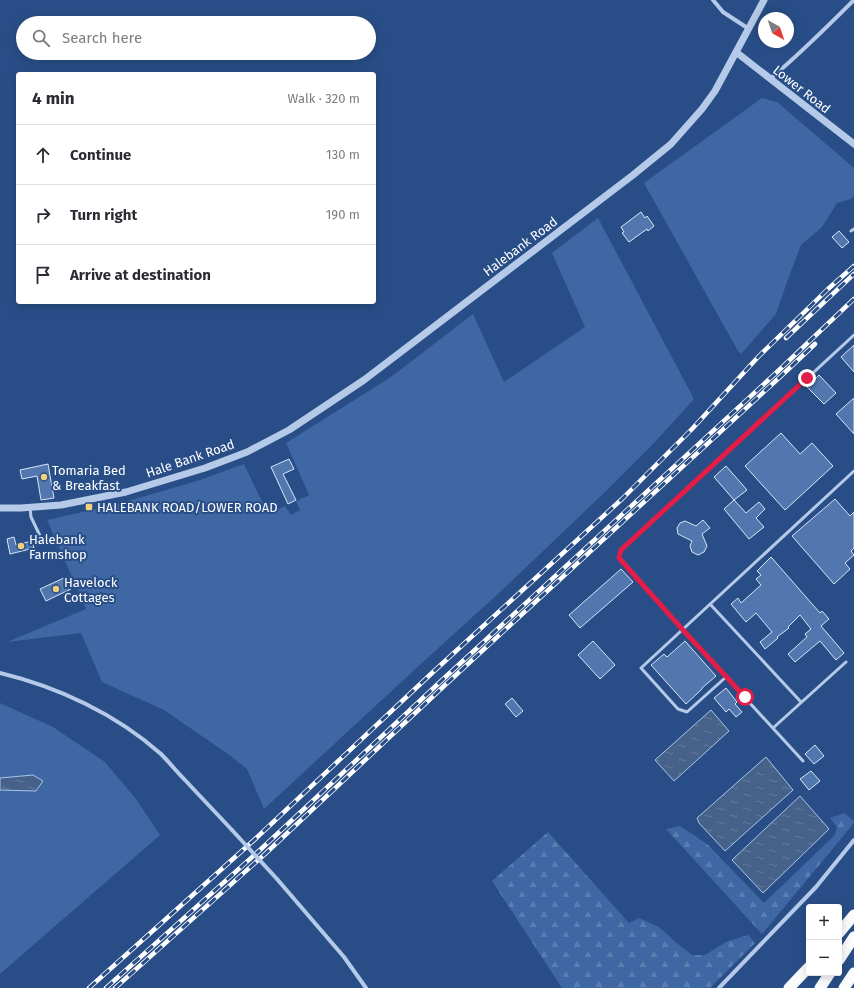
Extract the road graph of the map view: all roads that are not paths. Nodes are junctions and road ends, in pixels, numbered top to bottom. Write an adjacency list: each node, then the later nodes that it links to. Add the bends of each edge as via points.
1 (713, 0): 4 (street, via 723,12)
2 (764, 0): 4 (street, Halebank Road)
3 (854, 0): 6 (street)
4 (749, 29): 5 (street, Halebank Road)
5 (736, 52): 6 (street, Lower Road); 9 (street, Halebank Road, via 715,91 671,144 364,380)
6 (770, 79): 7 (street, Lower Road)
7 (854, 144)
8 (854, 335): 15 (lane, via 621,550 619,558)
9 (289, 430): 11 (street, Hale Bank Road, via 247,452 205,468 126,492 61,505)
10 (854, 470): 14 (lane)
11 (30, 507): 12 (street, Hale Bank Road); 13 (lane, via 31,517)
12 (0, 508)
13 (42, 542)
14 (710, 604): 15 (lane); 19 (lane)
15 (683, 630): 18 (lane); 18 (lane, via 641,668 678,709 687,712)
16 (846, 662): 19 (lane)
17 (0, 673): 30 (street, bridge, via 78,700 107,715 161,754 277,879 344,957)
18 (726, 676): 20 (lane)
19 (801, 702): 20 (lane)
20 (773, 728): 21 (lane)
21 (803, 761)
22 (854, 840): 31 (street, via 816,886)
23 (854, 914): 24 (highway)
24 (842, 929)
25 (854, 937): 26 (highway)
26 (842, 955)
27 (806, 970): 32 (highway)
28 (854, 973): 34 (highway)
29 (828, 976): 33 (highway)
30 (366, 988)
31 (719, 988)
32 (789, 988)
33 (820, 988)
34 (844, 988)

